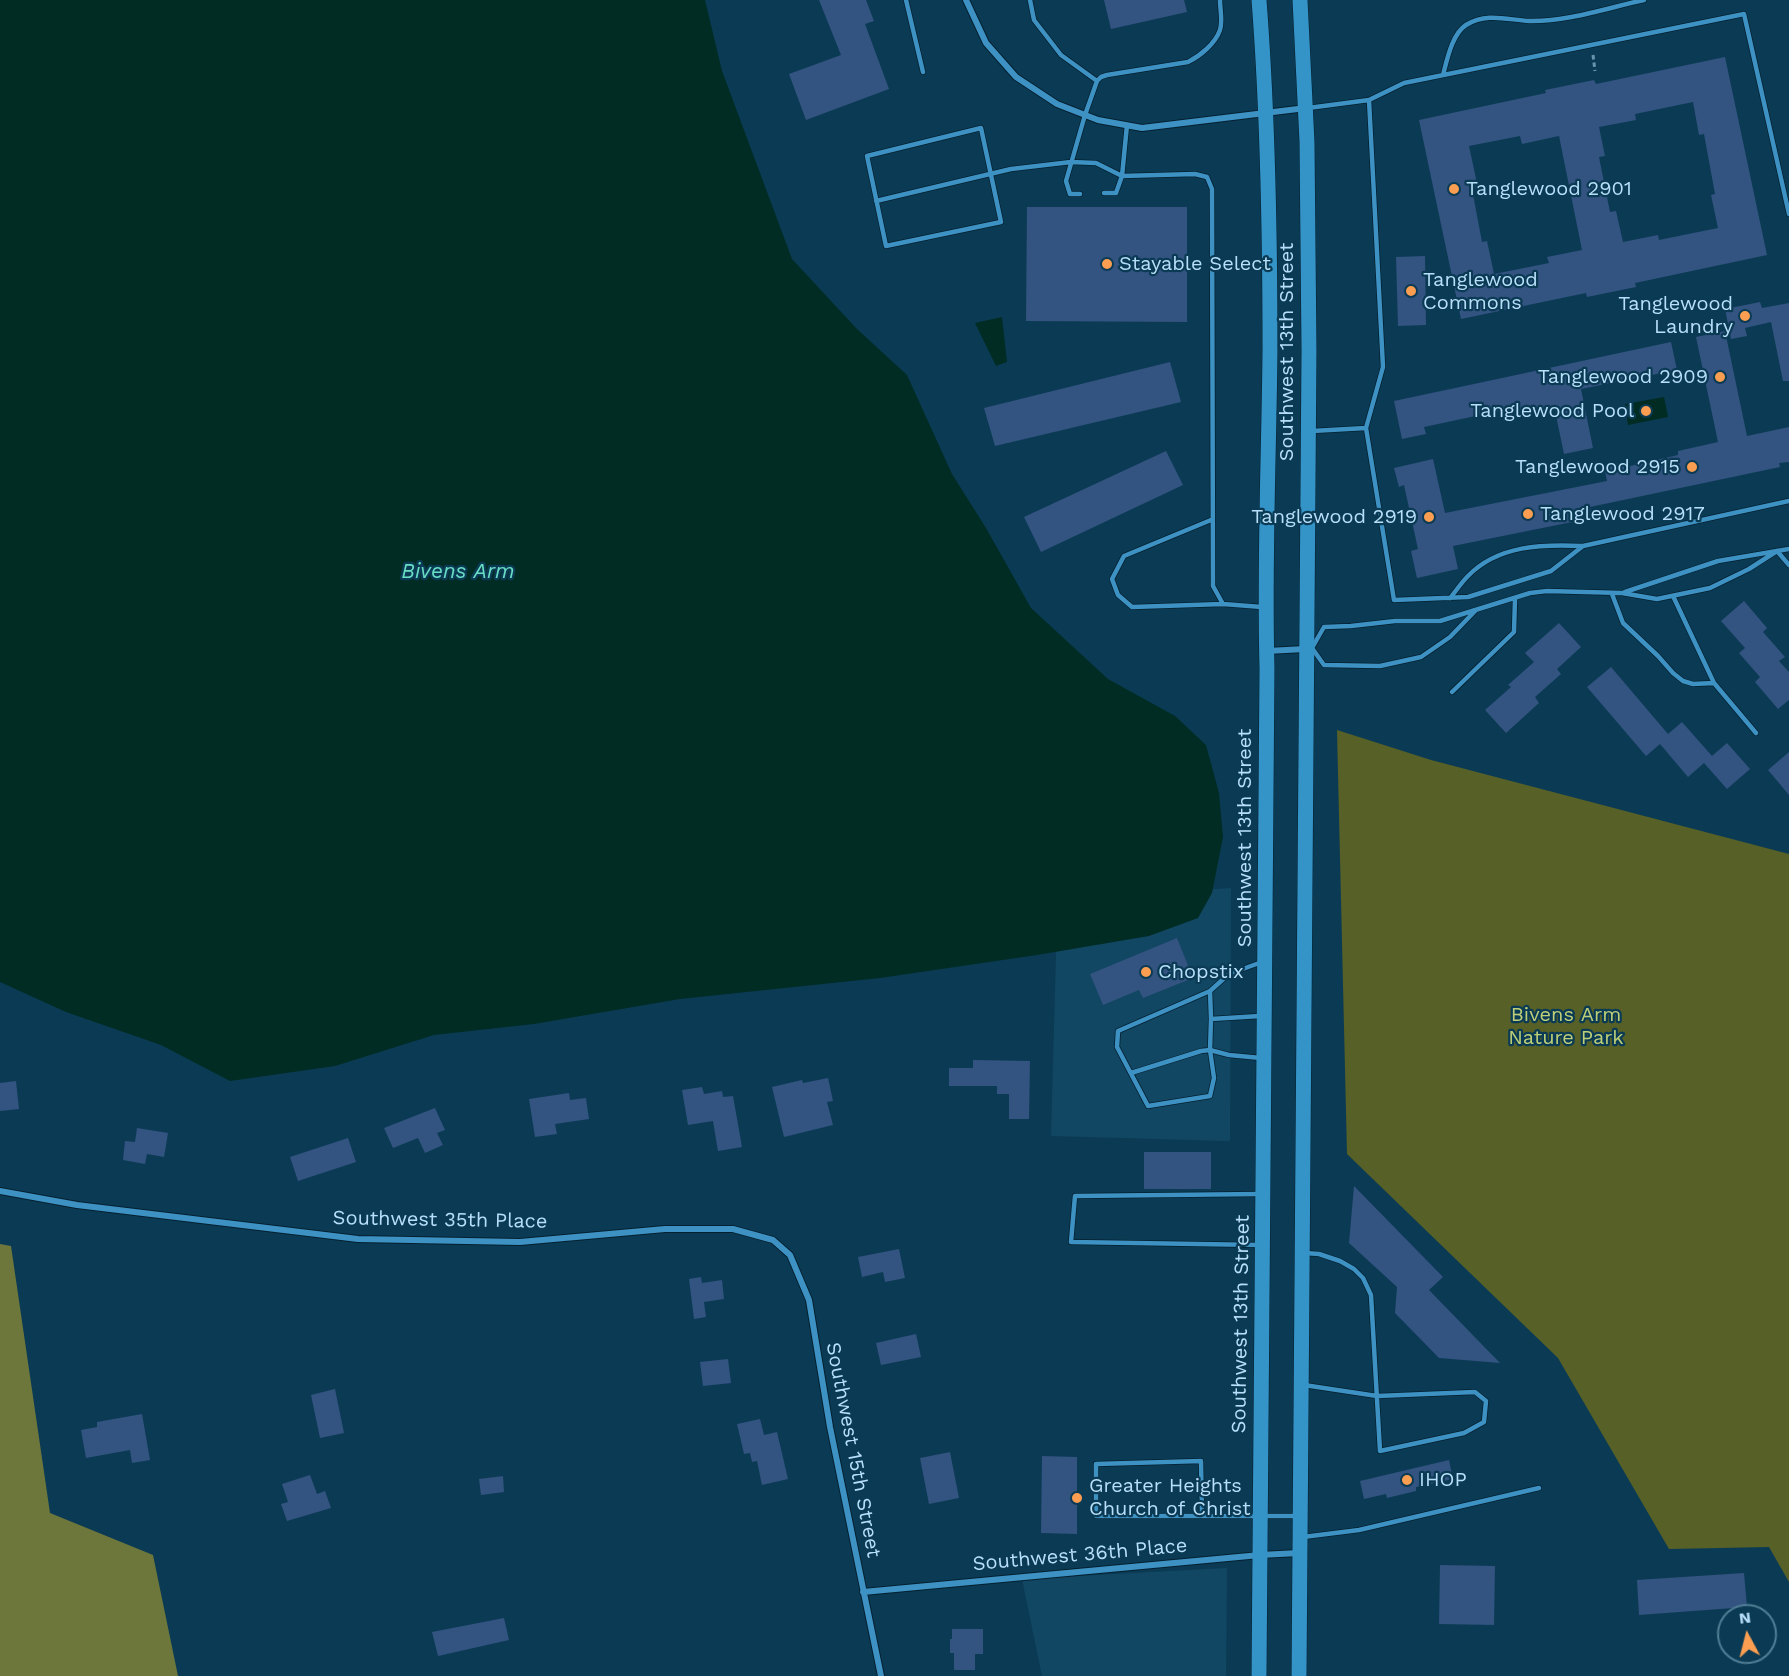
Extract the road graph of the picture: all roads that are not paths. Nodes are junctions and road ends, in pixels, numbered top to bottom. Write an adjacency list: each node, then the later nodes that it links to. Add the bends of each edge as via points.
1 (906, 0): 8 (lane)
2 (966, 0): 14 (street, via 986,43 1016,77 1057,104)
3 (1030, 0): 10 (lane, via 1034,20 1061,55)
4 (1220, 0): 10 (lane, via 1220,31 1199,56 1188,62 1107,75)
5 (1259, 0): 13 (main road, Southwest 13th Street)
6 (1300, 0): 12 (main road, Southwest 13th Street)
7 (1644, 0): 9 (lane, via 1554,20 1482,19 1464,26 1451,46)
8 (923, 72)
9 (1443, 75): 11 (lane, via 1404,83); 22 (lane, via 1744,14)
10 (1097, 81): 14 (lane)
11 (1369, 100): 12 (lane); 23 (lane, via 1383,367)
12 (1306, 108): 13 (street); 24 (main road, Southwest 13th Street)
13 (1266, 112): 15 (street, via 1142,128); 37 (main road, Southwest 13th Street, via 1270,351)
14 (1085, 115): 15 (street); 16 (lane)
15 (1127, 125): 18 (lane)
16 (1071, 162): 17 (lane); 18 (lane, via 1096,163); 20 (lane, via 1066,181 1070,194)
17 (992, 174): 21 (lane); 21 (lane, via 981,128 867,156); 21 (lane, via 1000,222 886,246)
18 (1122, 176): 19 (lane, via 1116,193); 26 (lane, via 1195,174 1207,177 1212,189)
19 (1104, 193)
20 (1080, 194)
21 (876, 201)
22 (1789, 214)
23 (1366, 428): 24 (lane); 34 (lane, via 1395,600)
24 (1308, 431): 39 (main road, Southwest 13th Street)
25 (1789, 501): 27 (lane)
26 (1211, 520): 36 (lane, via 1213,586); 36 (lane, via 1124,556 1112,579 1118,595 1132,608)
27 (1583, 546): 34 (lane, via 1551,571 1468,597); 34 (lane, via 1544,545 1507,552 1480,566)
28 (1789, 549): 29 (lane)
29 (1777, 551): 30 (lane); 31 (lane, via 1718,561); 33 (lane, via 1710,588)
30 (1789, 565)
31 (1622, 593): 32 (lane); 33 (lane, via 1657,599)
32 (1612, 594): 35 (lane, via 1547,591); 41 (lane, via 1623,623 1673,674 1693,684)
33 (1673, 596): 41 (lane)
34 (1450, 598)
35 (1515, 598): 38 (lane); 42 (lane, via 1514,632)
36 (1223, 604): 37 (lane)
37 (1265, 607): 40 (main road, Southwest 13th Street)
38 (1476, 610): 39 (lane, via 1440,621 1324,627); 39 (lane, via 1450,637 1421,657 1380,666 1324,665)
39 (1309, 649): 40 (street); 55 (main road, Southwest 13th Street)
40 (1266, 651): 44 (main road, Southwest 13th Street)
41 (1714, 683): 43 (lane)
42 (1452, 692)
43 (1756, 733)
44 (1264, 961): 45 (lane, via 1229,974); 46 (main road, Southwest 13th Street)
45 (1210, 992): 47 (lane); 50 (lane, via 1118,1031 1118,1047)
46 (1264, 1016): 47 (lane); 49 (main road, Southwest 13th Street)
47 (1211, 1019): 48 (lane)
48 (1210, 1050): 49 (lane); 50 (lane); 50 (lane, via 1214,1078 1210,1096 1148,1106)
49 (1264, 1058): 52 (main road, Southwest 13th Street)
50 (1131, 1073)
51 (0, 1191): 53 (street, Southwest 35th Place, via 77,1205 358,1239 520,1242 664,1228 733,1229)
52 (1263, 1194): 54 (main road, Southwest 13th Street); 54 (lane, via 1075,1196 1071,1242)
53 (773, 1240): 65 (street, Southwest 15th Street, via 790,1255 809,1300)
54 (1262, 1245): 60 (main road, Southwest 13th Street)
55 (1302, 1252): 56 (main road, Southwest 13th Street); 57 (lane, via 1340,1261 1363,1278 1371,1295)
56 (1301, 1385): 57 (lane); 61 (main road, Southwest 13th Street)
57 (1377, 1396): 57 (lane, via 1380,1451 1464,1433 1484,1422 1485,1401 1475,1392)
58 (1539, 1488): 62 (lane, via 1359,1530)
59 (1202, 1515): 59 (lane, via 1096,1516 1096,1464 1201,1461); 60 (lane)
60 (1260, 1515): 61 (lane); 64 (main road, Southwest 13th Street)
61 (1300, 1516): 62 (main road, Southwest 13th Street)
62 (1300, 1537): 63 (main road, Southwest 13th Street)
63 (1300, 1553): 64 (street, Southwest 36th Place); 68 (main road, Southwest 13th Street)
64 (1260, 1555): 65 (street, Southwest 36th Place); 67 (main road, Southwest 13th Street)
65 (863, 1593): 66 (street, Southwest 15th Street)
66 (881, 1676)
67 (1259, 1676)
68 (1299, 1676)

